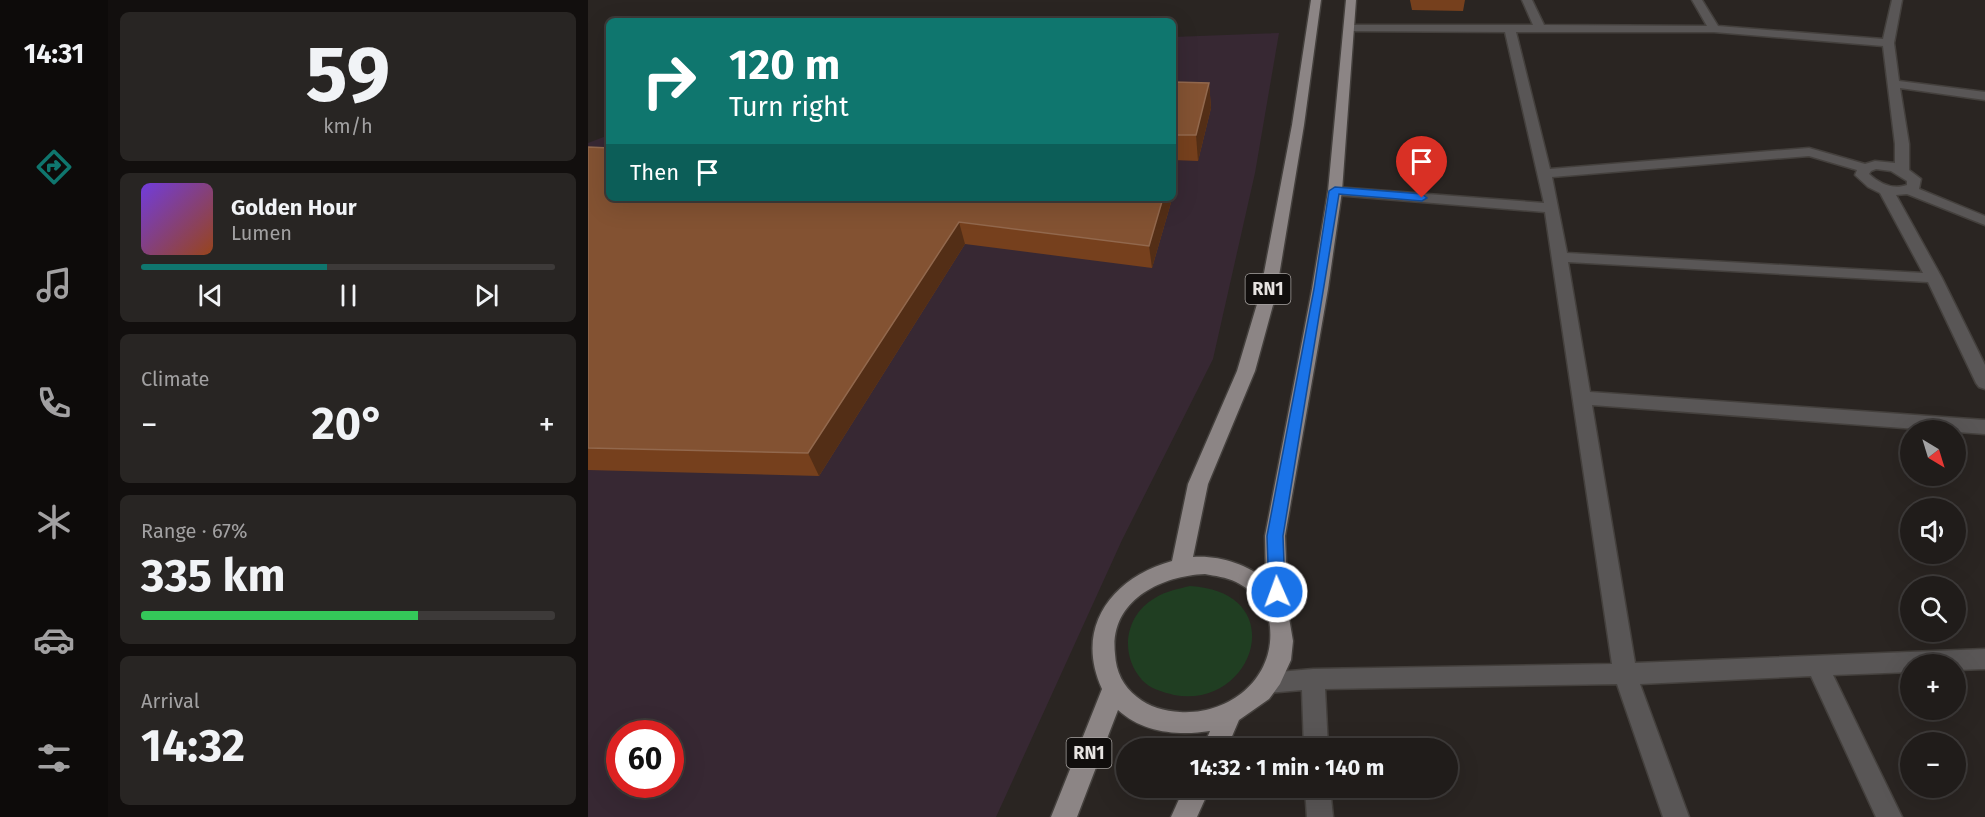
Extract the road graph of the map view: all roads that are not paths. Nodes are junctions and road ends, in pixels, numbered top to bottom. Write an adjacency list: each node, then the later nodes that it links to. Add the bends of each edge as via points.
1 (1316, 0): 26 (main road, RN1, via 1268,294 1246,372 1198,484)
2 (1351, 0): 7 (main road, RN1)
3 (1527, 0): 6 (street)
4 (1697, 0): 9 (street)
5 (1897, 0): 10 (street)
6 (1539, 27): 8 (street); 9 (street)
7 (1350, 28): 8 (street); 18 (main road, RN1)
8 (1510, 28): 15 (street)
9 (1714, 29): 10 (street)
10 (1888, 43): 11 (street)
11 (1895, 84): 12 (street); 14 (street)
12 (1985, 96)
13 (1865, 168): 14 (street, via 1884,165); 15 (street, via 1809,152); 16 (street, via 1862,175 1866,180)
14 (1902, 170): 17 (street, via 1914,179)
15 (1545, 173): 19 (street)
16 (1885, 189): 17 (street); 22 (street)
17 (1910, 190): 20 (street)
18 (1335, 191): 19 (street); 27 (main road, RN1, via 1275,536)
19 (1552, 208): 21 (street)
20 (1985, 221)
21 (1559, 257): 22 (street); 24 (street)
22 (1934, 278): 23 (street)
23 (1985, 383)
24 (1584, 398): 25 (street); 30 (street)
25 (1985, 427)
26 (1181, 567): 27 (main road, RN1, via 1205,565 1228,569 1266,593); 33 (main road, RN1, via 1154,575 1130,591 1112,613 1103,638 1103,664)
27 (1278, 611): 32 (main road, RN1, via 1284,635 1280,660)
28 (1985, 659): 29 (street)
29 (1818, 668): 30 (street); 43 (street)
30 (1625, 674): 31 (street); 42 (street)
31 (1313, 679): 32 (street); 36 (street)
32 (1268, 684): 34 (main road, RN1)
33 (1114, 690): 34 (main road, RN1, via 1131,706 1153,718 1178,723 1205,722); 39 (main road, RN1)
34 (1230, 714): 35 (main road)
35 (1219, 738)
36 (1316, 738)
37 (1193, 798): 40 (main road)
38 (1319, 798): 41 (street)
39 (1064, 817)
40 (1184, 817)
41 (1320, 817)
42 (1676, 817)
43 (1889, 817)

